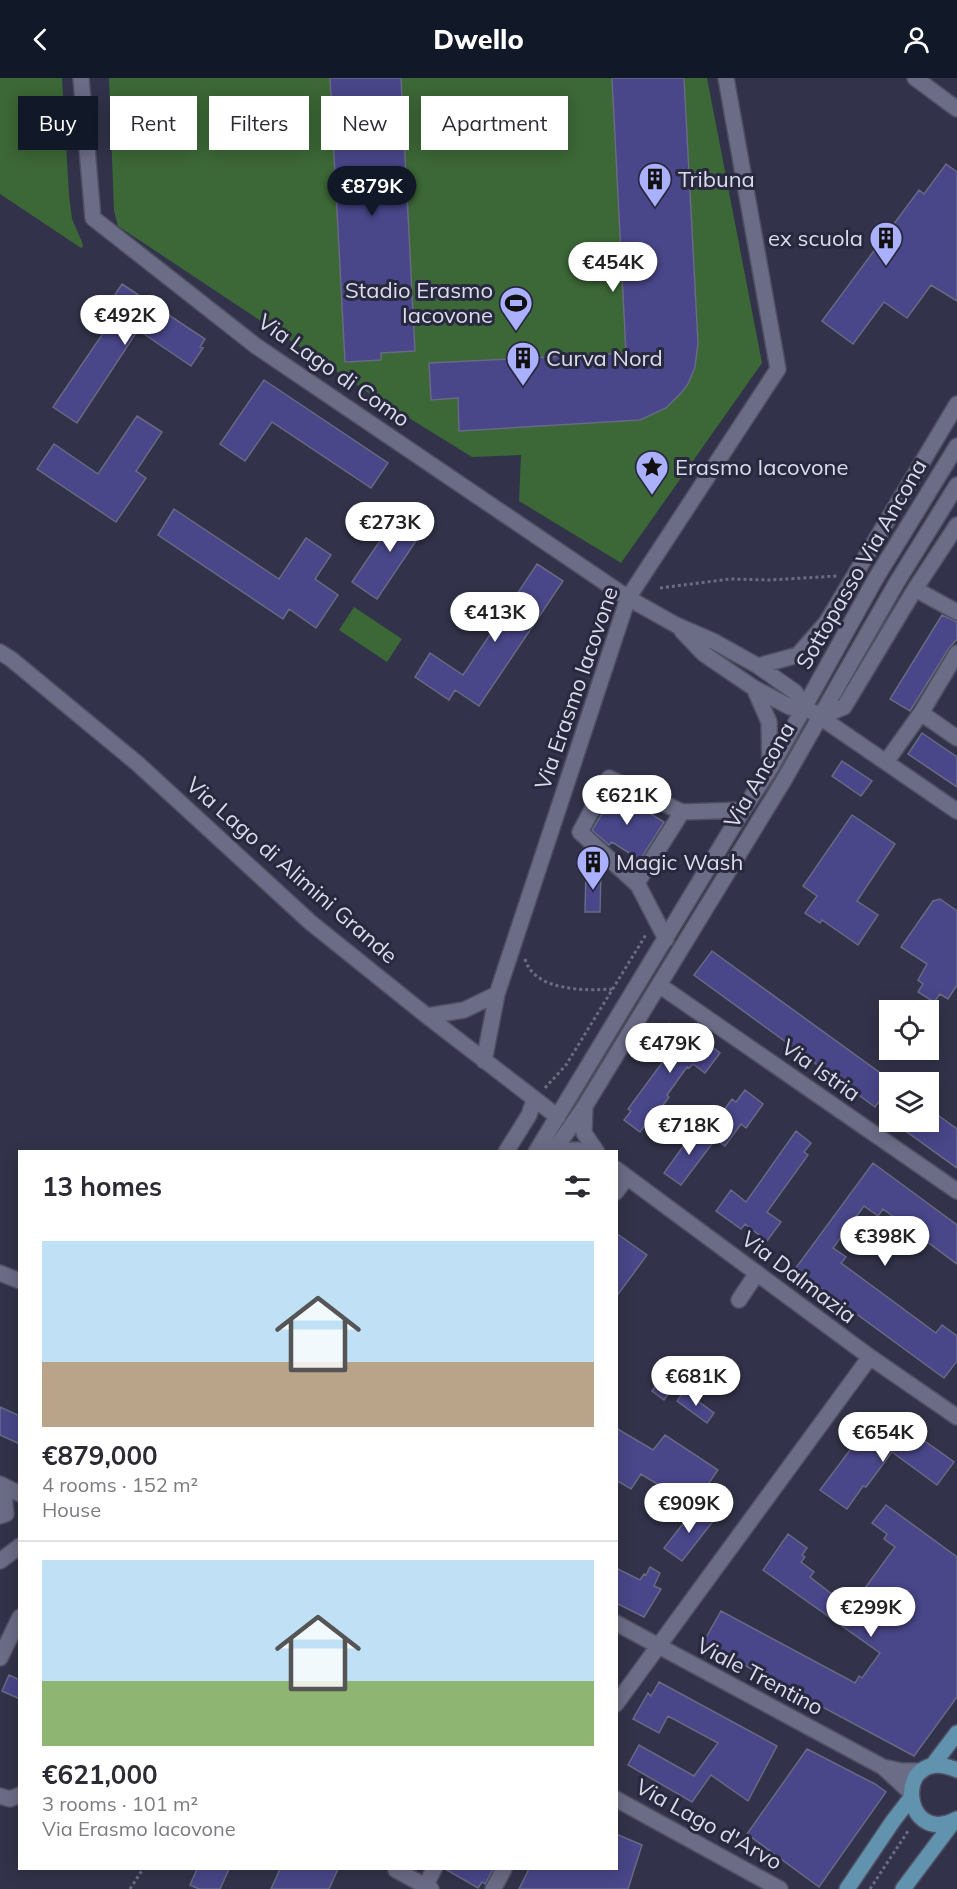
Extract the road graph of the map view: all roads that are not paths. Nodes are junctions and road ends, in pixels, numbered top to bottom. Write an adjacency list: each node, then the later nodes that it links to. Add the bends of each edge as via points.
1 (81, 78): 13 (street, Via Lago di Como, via 93,218 256,346)
2 (726, 78): 13 (street, Via Erasmo Iacovone, via 778,369)
3 (915, 78): 4 (street)
4 (957, 109)
5 (957, 404): 9 (street)
6 (957, 446): 10 (street, Sottopasso Via Ancona)
7 (957, 485): 11 (street, Sottopasso Via Ancona)
8 (955, 531): 12 (street, Via Ancona)
9 (873, 544): 10 (street); 18 (street, via 826,623 798,655)
10 (876, 578): 20 (street, Sottopasso Via Ancona)
11 (897, 582): 12 (street); 22 (street, Sottopasso Via Ancona)
12 (918, 585): 14 (street); 22 (street, Via Ancona, via 844,707)
13 (628, 598): 15 (street, Via Lago di Como); 32 (street, Via Erasmo Iacovone)
14 (957, 612)
15 (676, 625): 18 (street, Via Lago di Como); 19 (street, Via Lago di Como, via 704,654)
16 (0, 652): 33 (street, Via Lago di Alimini Grande, via 138,764 310,922)
17 (957, 653): 21 (street)
18 (758, 666): 20 (street, Via Lago di Como, via 795,692)
19 (754, 688): 20 (street, Via Lago di Como, via 790,706); 25 (street, via 769,722)
20 (804, 706): 22 (street, Via Lago di Como); 25 (street, Via Ancona)
21 (921, 713): 23 (street); 24 (street)
22 (820, 717): 24 (street, Via Lago di Como); 31 (street, Via Ancona)
23 (957, 738)
24 (886, 762): 27 (street, Via Lago di Como)
25 (770, 769): 26 (street, Via Ancona)
26 (743, 810): 28 (street); 30 (street, Via Ancona)
27 (957, 811)
28 (682, 812): 29 (street); 29 (street, via 609,778 580,832)
29 (639, 886): 30 (street)
30 (666, 939): 37 (street, Via Ancona)
31 (659, 985): 36 (street, Via Ancona); 43 (street, Via Istria)
32 (497, 994): 33 (street, via 464,1010); 34 (street, Via Erasmo Iacovone)
33 (427, 1016): 34 (street, Via Lago di Alimini Grande)
34 (484, 1061): 35 (street, Via Lago di Alimini Grande)
35 (534, 1100): 37 (street, Via Lago di Alimini Grande); 38 (street)
36 (585, 1106): 40 (street, Via Ancona); 41 (street, via 584,1133)
37 (558, 1117): 39 (street, Via Ancona)
38 (507, 1150)
39 (537, 1150)
40 (554, 1150)
41 (596, 1150)
42 (622, 1173): 45 (street, Via Dalmazia)
43 (957, 1191)
44 (0, 1273): 46 (street)
45 (757, 1273): 47 (street); 48 (street, Via Dalmazia)
46 (18, 1280)
47 (739, 1300)
48 (870, 1357): 49 (street, Via Dalmazia); 57 (street)
49 (957, 1416)
50 (2, 1485): 51 (street); 52 (street, via 6,1514)
51 (18, 1493)
52 (0, 1516)
53 (18, 1548): 54 (street)
54 (0, 1561)
55 (18, 1621): 58 (street)
56 (618, 1624): 57 (street, Viale Trentino)
57 (659, 1647): 59 (street); 61 (street, Viale Trentino)
58 (0, 1658)
59 (618, 1701)
60 (957, 1732): 62 (main road)
61 (883, 1767): 62 (street, Viale Trentino, via 902,1771); 64 (street, Viale Trentino)
62 (927, 1769): 63 (main road, via 945,1765); 64 (main road, via 916,1777)
63 (957, 1770)
64 (910, 1795): 68 (main road, via 914,1810 922,1818 943,1824); 74 (main road)
65 (0, 1796): 66 (street, via 10,1799)
66 (18, 1796)
67 (618, 1800): 73 (street, Via Lago d'Arvo)
68 (956, 1820): 75 (main road)
69 (396, 1870): 71 (street)
70 (503, 1870): 72 (street)
71 (432, 1879)
72 (493, 1889)
73 (780, 1889)
74 (847, 1889)
75 (903, 1889)

